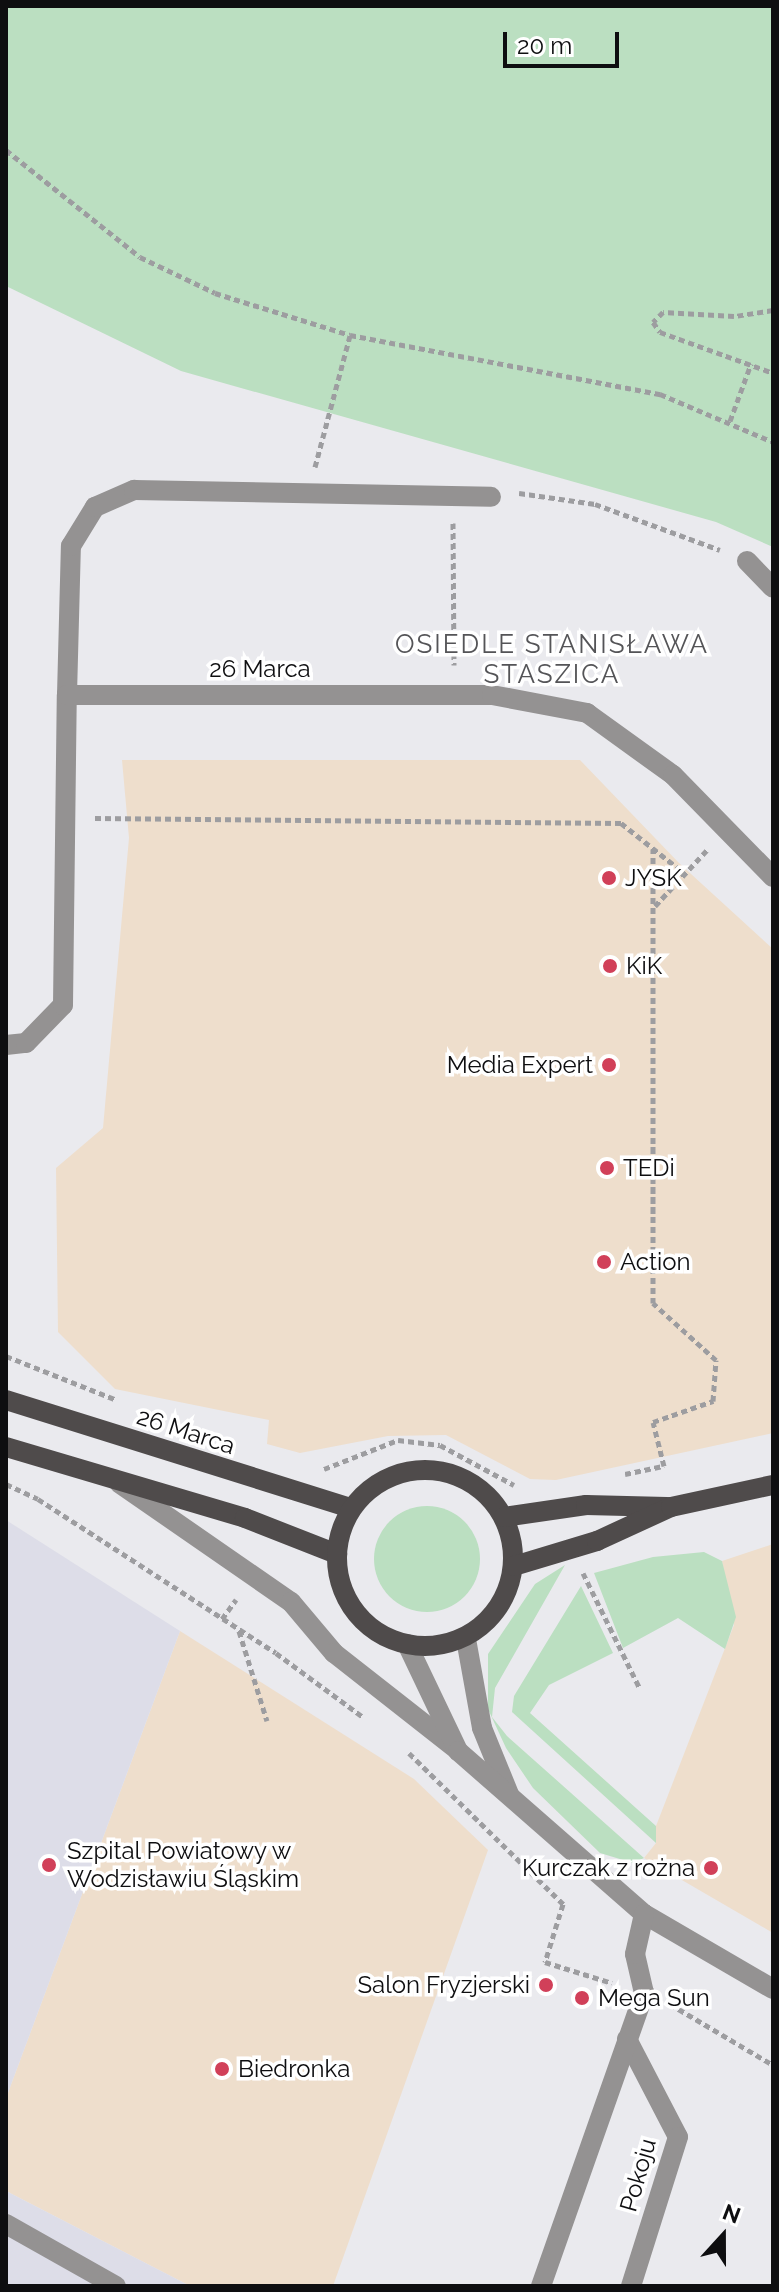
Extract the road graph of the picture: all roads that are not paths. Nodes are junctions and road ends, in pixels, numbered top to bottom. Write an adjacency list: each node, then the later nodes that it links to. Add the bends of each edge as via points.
1 (491, 497): 4 (street, via 134,490 95,507 71,546)
2 (747, 561): 3 (street)
3 (773, 588)
4 (67, 695): 5 (street, 26 Marca, via 492,695 587,713 673,775); 6 (street, via 63,1005 26,1043)
5 (773, 877)
6 (6, 1045)
7 (6, 1400): 12 (main road, 26 Marca)
8 (6, 1447): 9 (main road)
9 (119, 1483): 14 (main road, via 245,1518); 18 (street, via 291,1602 334,1653)
10 (773, 1485): 11 (main road)
11 (671, 1507): 13 (main road, via 586,1505); 15 (main road, via 597,1541)
12 (350, 1508): 13 (main road, via 395,1475 439,1471 480,1488); 14 (main road)
13 (504, 1517): 15 (main road)
14 (337, 1554): 17 (main road, via 342,1586 356,1613 379,1633)
15 (514, 1566): 16 (main road, via 500,1606)
16 (466, 1639): 17 (main road, via 438,1646); 19 (street, via 482,1728)
17 (407, 1644): 18 (street)
18 (458, 1751): 19 (street)
19 (512, 1802): 20 (street)
20 (644, 1914): 21 (street); 22 (street, via 635,1954 644,1993)
21 (773, 1989)
22 (627, 2039): 25 (street); 26 (street, Pokoju, via 678,2137)
23 (6, 2224): 24 (street)
24 (116, 2286)
25 (541, 2286)
26 (631, 2286)

